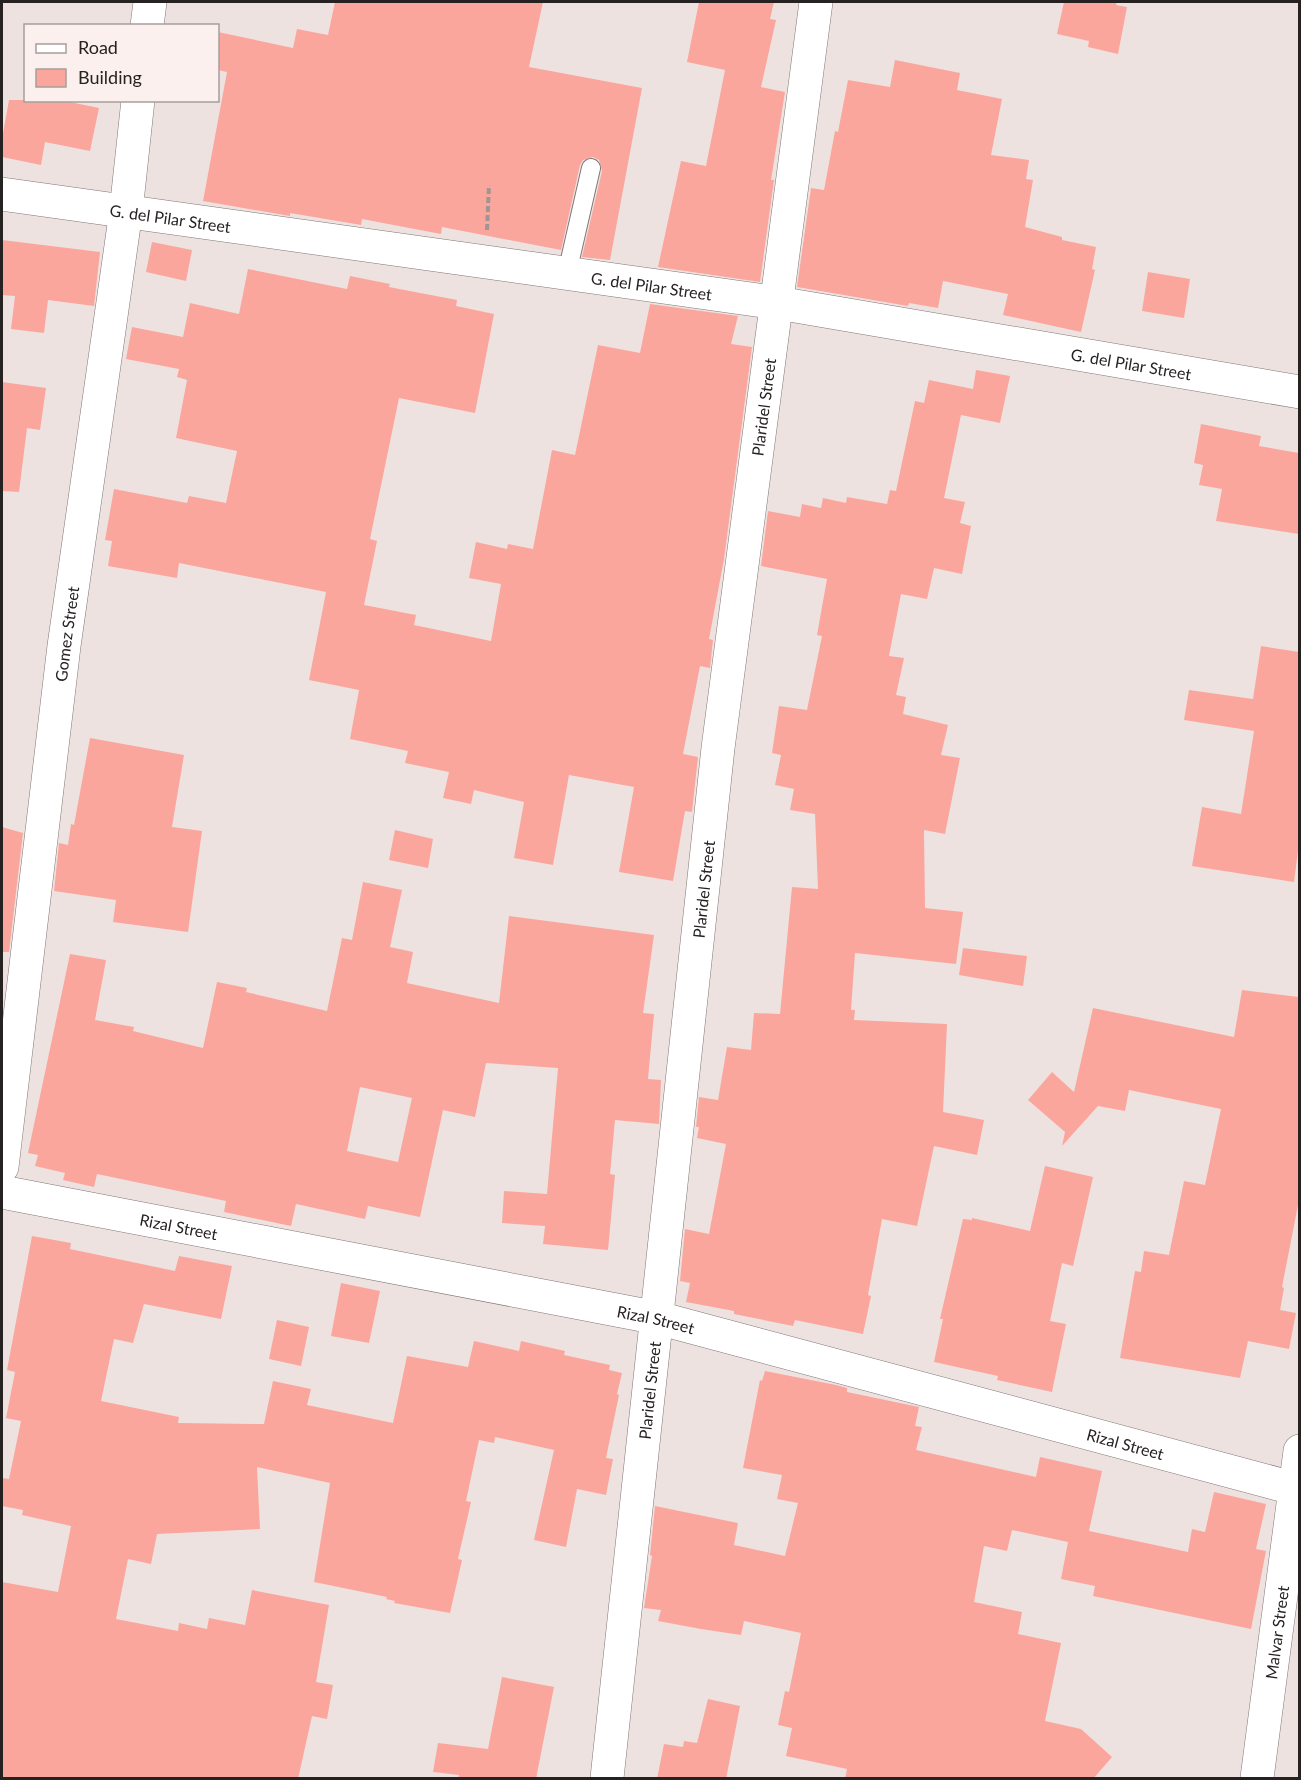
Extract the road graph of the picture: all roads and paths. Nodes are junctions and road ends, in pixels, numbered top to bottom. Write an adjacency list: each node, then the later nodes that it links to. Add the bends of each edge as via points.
1 (150, 2): 3 (street)
2 (816, 2): 11 (street, Plaridel Street)
3 (147, 24)
4 (138, 102): 8 (street, Gomez Street)
5 (591, 168): 10 (lane)
6 (489, 185): 9 (path)
7 (2, 194): 8 (street, G. del Pilar Street)
8 (126, 211): 9 (street, G. del Pilar Street); 13 (street, Gomez Street, via 64,646)
9 (485, 261): 10 (street, G. del Pilar Street)
10 (567, 273): 11 (street, G. del Pilar Street)
11 (778, 303): 12 (street, G. del Pilar Street); 15 (street, Plaridel Street, via 718,748)
12 (1299, 392)
13 (2, 1167)
14 (2, 1192): 15 (street, Rizal Street)
15 (658, 1317): 17 (street, Rizal Street); 18 (street, Plaridel Street)
16 (1299, 1451): 17 (street, Malvar Street)
17 (1297, 1489): 19 (street, Malvar Street)
18 (607, 1779)
19 (1257, 1779)

